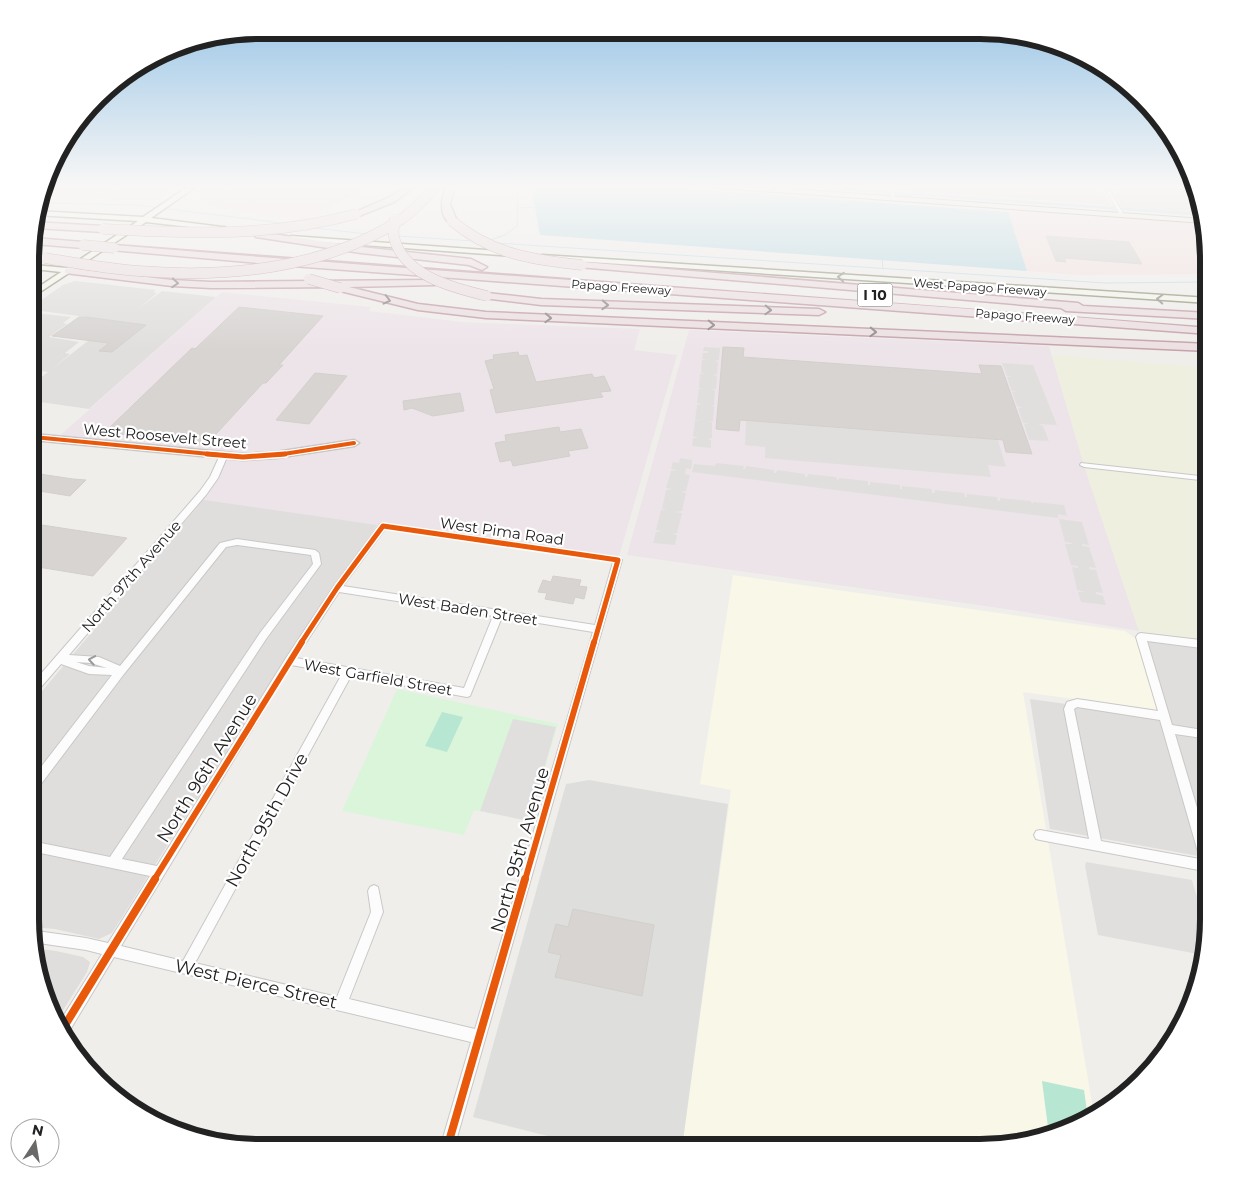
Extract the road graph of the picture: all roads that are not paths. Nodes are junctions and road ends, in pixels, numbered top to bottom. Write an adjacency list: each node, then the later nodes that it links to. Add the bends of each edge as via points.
1 (44, 241): 10 (highway, Papago Freeway / I 10, bridge)
2 (100, 241): 14 (main road)
3 (113, 241): 15 (main road)
4 (151, 241): 12 (highway, Papago Freeway / I 10)
5 (303, 241): 12 (highway, via 470,262)
6 (322, 241): 21 (main road, West Papago Freeway, one-way to 6)
7 (358, 241): 11 (highway, bridge, via 280,264 224,272 161,273)
8 (395, 241): 24 (highway, one-way to 24, bridge, via 409,263 422,272 487,296 542,302)
9 (479, 241): 22 (highway, bridge, via 503,251 582,265)
10 (155, 252): 16 (highway); 18 (highway, Papago Freeway / I 10)
11 (39, 258)
12 (482, 267): 22 (highway, Papago Freeway / I 10)
13 (39, 268): 14 (main road)
14 (56, 270): 15 (main road); 17 (main road)
15 (69, 272): 18 (highway, one-way to 18, via 211,285); 20 (main road)
16 (309, 279): 19 (highway, bridge)
17 (39, 281)
18 (578, 284): 24 (highway, Papago Freeway / I 10)
19 (340, 288): 26 (highway, one-way to 26, via 404,304 478,314)
20 (39, 291)
21 (1200, 300)
22 (1137, 312): 23 (highway, Papago Freeway / I 10)
23 (1200, 316)
24 (1144, 326): 25 (highway, Papago Freeway / I 10)
25 (1200, 330)
26 (1200, 348)
27 (39, 438): 29 (street, West Roosevelt Street)
28 (354, 443): 29 (street, West Roosevelt Street, via 260,456)
29 (223, 457): 38 (street, North 97th Avenue, via 203,493)
30 (1084, 465): 31 (street)
31 (1200, 478)
32 (383, 526): 33 (street, West Pima Road); 34 (street, North 96th Avenue)
33 (618, 560): 36 (street, North 95th Avenue)
34 (337, 588): 35 (street, West Baden Street); 39 (street, North 96th Avenue)
35 (499, 613): 36 (street, West Baden Street); 41 (street, West Garfield Street, via 467,693)
36 (598, 629): 60 (street, North 95th Avenue)
37 (1200, 644): 43 (street, via 1141,637)
38 (59, 660): 40 (street, via 76,668); 42 (street, North 97th Avenue)
39 (289, 661): 41 (street, West Garfield Street); 53 (street, North 96th Avenue)
40 (121, 671): 46 (street); 51 (street, via 223,545 238,542 315,553 317,564 263,636)
41 (348, 672): 57 (street, North 95th Drive)
42 (39, 683)
43 (1164, 716): 44 (street); 49 (street, via 1071,704 1069,709)
44 (1168, 729): 45 (street); 48 (street)
45 (1200, 734)
46 (39, 779)
47 (1040, 835): 49 (street)
48 (1200, 839)
49 (1096, 846): 52 (street)
50 (39, 848): 51 (street)
51 (113, 863): 53 (street)
52 (1200, 866)
53 (159, 872): 56 (street, North 96th Avenue)
54 (374, 891): 58 (street, via 377,912)
55 (39, 937): 56 (street, West Pierce Street)
56 (111, 950): 57 (street, West Pierce Street); 59 (street, North 96th Avenue)
57 (186, 968): 58 (street, West Pierce Street)
58 (340, 1005): 60 (street, West Pierce Street)
59 (65, 1024)
60 (480, 1037): 61 (street, North 95th Avenue)
61 (450, 1139)

